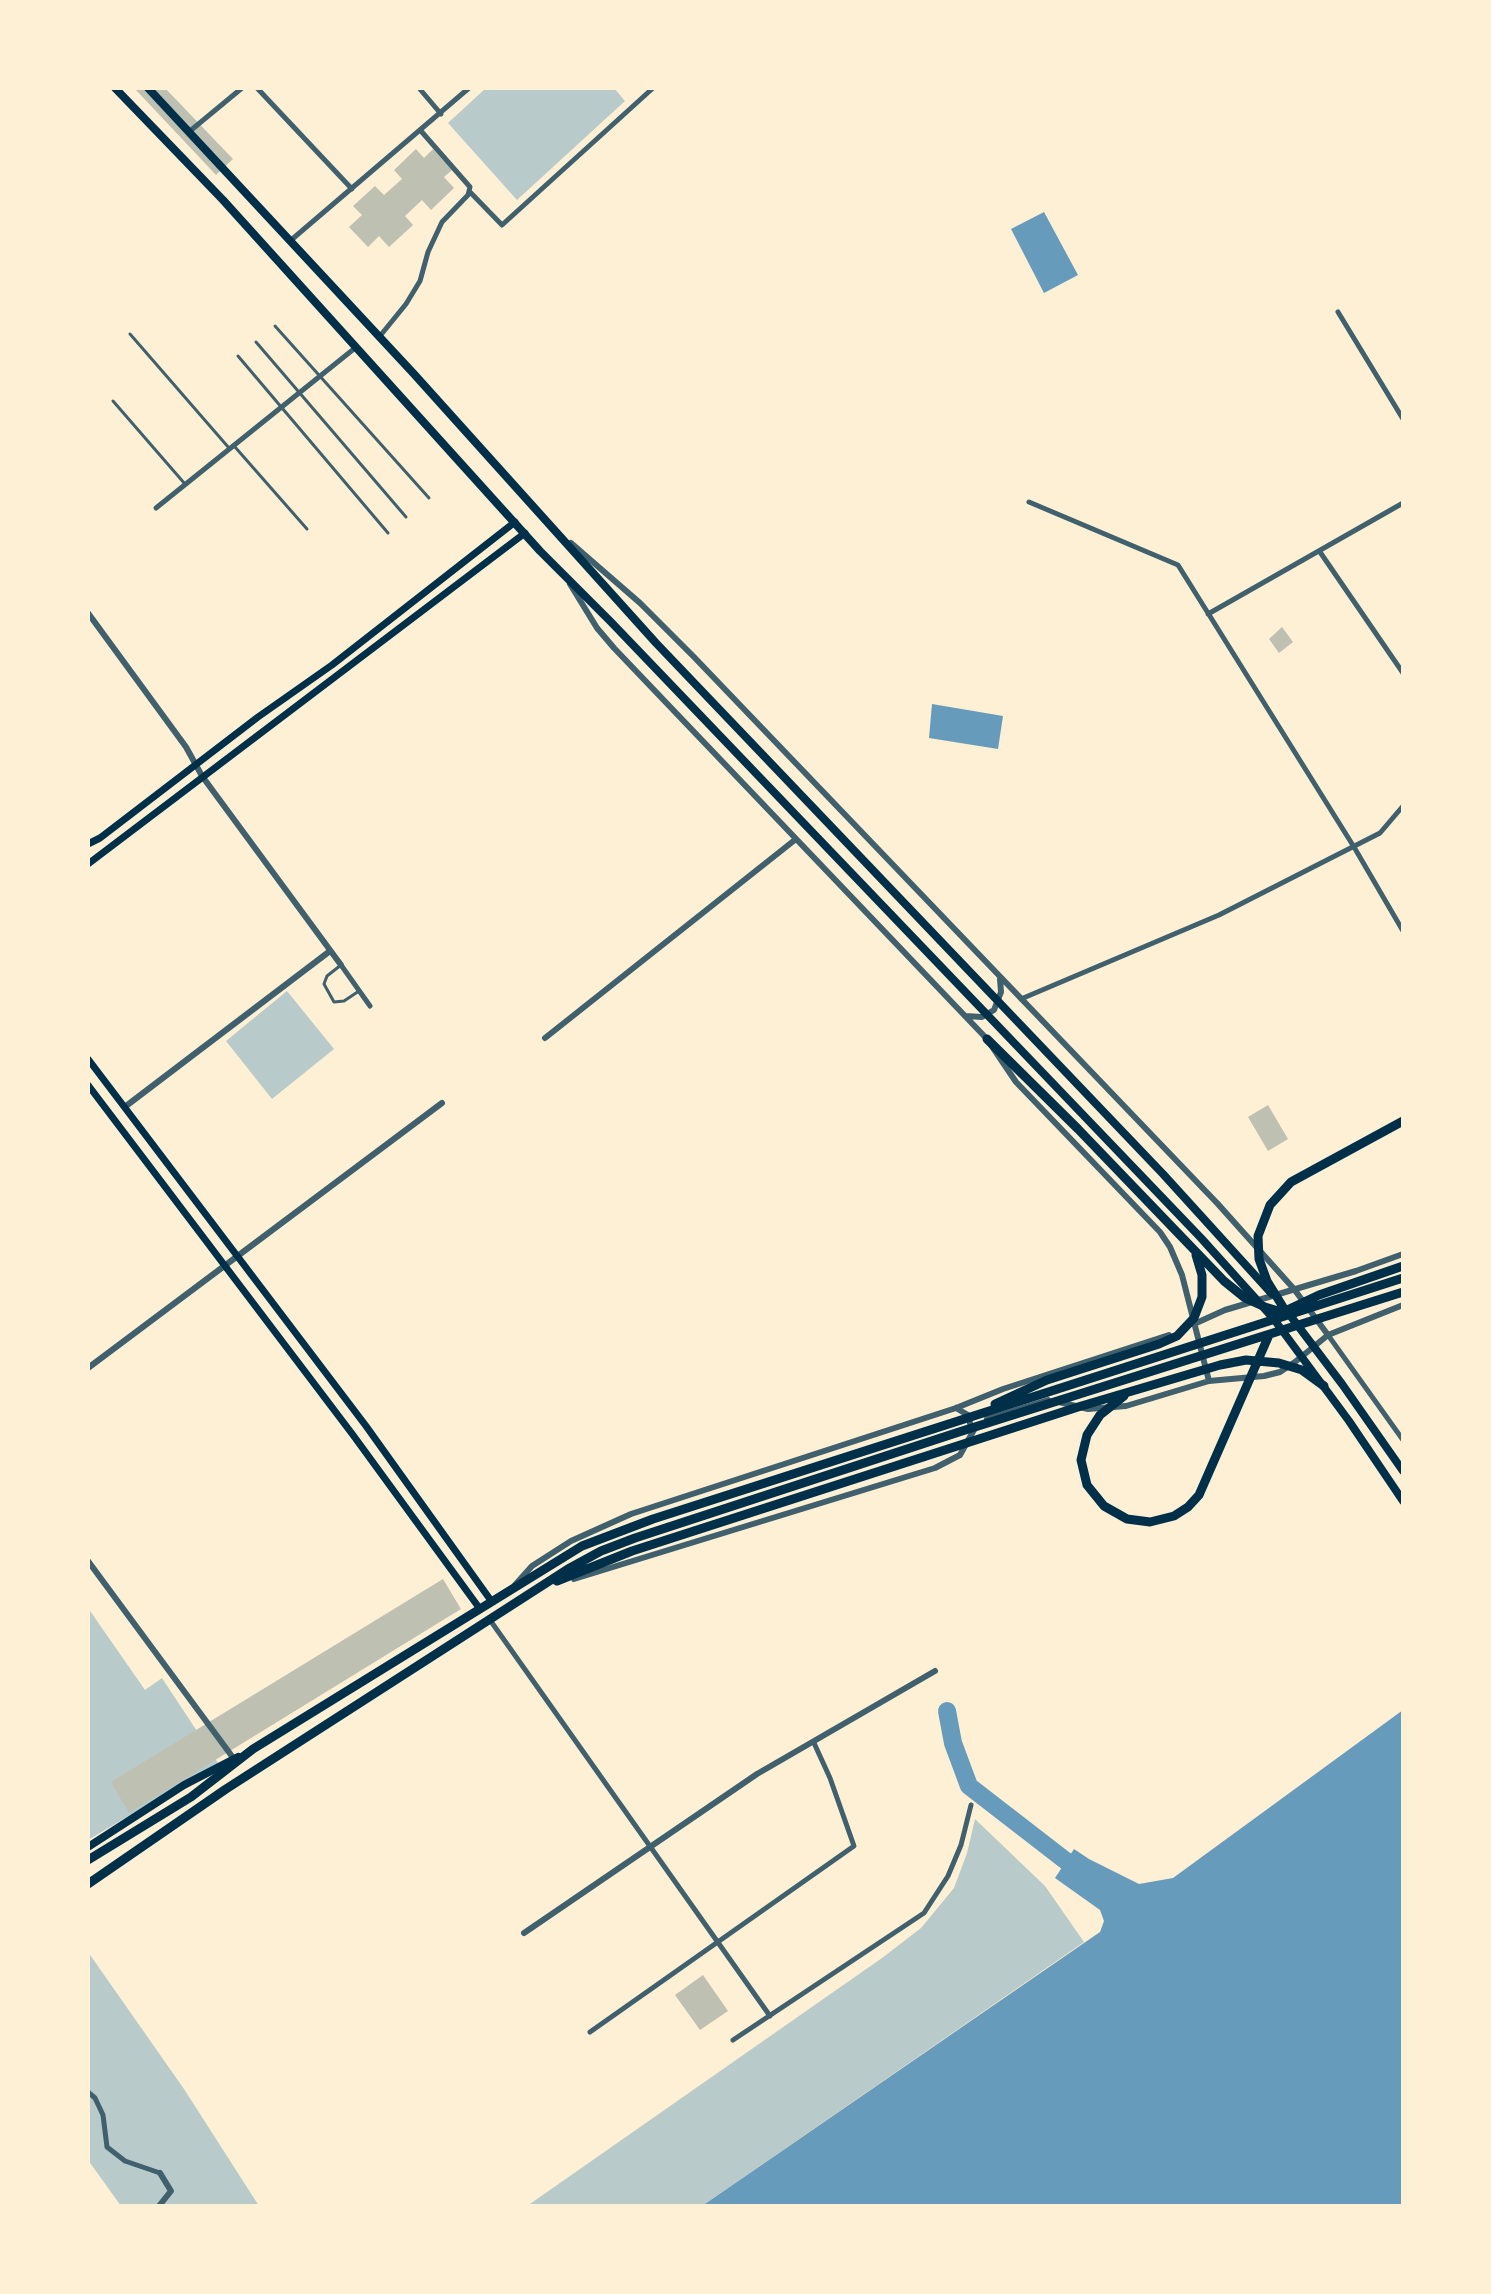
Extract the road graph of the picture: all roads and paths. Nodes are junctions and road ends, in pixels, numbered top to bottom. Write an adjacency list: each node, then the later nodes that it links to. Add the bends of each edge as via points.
1 (115, 88): 21 (main road)
2 (148, 88): 11 (main road)
3 (242, 88): 11 (street)
4 (257, 88): 13 (street)
5 (419, 88): 10 (street)
6 (457, 88): 9 (street)
7 (469, 88): 9 (street)
8 (653, 88): 14 (street, via 502,225)
9 (462, 94): 10 (street)
10 (441, 114): 12 (street)
11 (190, 131): 15 (main road)
12 (421, 131): 13 (street); 14 (street)
13 (352, 189): 15 (street)
14 (469, 191): 19 (street, via 442,222 420,281)
15 (290, 241): 19 (main road)
16 (1338, 312): 27 (street)
17 (275, 326): 23 (lane)
18 (130, 334): 28 (lane)
19 (380, 336): 37 (main road)
20 (256, 342): 24 (lane)
21 (355, 348): 23 (street); 35 (main road)
22 (238, 356): 26 (lane)
23 (319, 377): 24 (street); 30 (lane)
24 (300, 392): 26 (street); 34 (lane)
25 (113, 401): 29 (lane)
26 (282, 406): 28 (street); 38 (lane)
27 (1403, 419)
28 (231, 447): 29 (street); 36 (lane)
29 (185, 484): 33 (street)
30 (429, 498)
31 (1029, 502): 43 (street, via 1178,565)
32 (1403, 503): 40 (street)
33 (156, 508)
34 (406, 517)
35 (515, 522): 39 (main road); 45 (main road)
36 (307, 529)
37 (557, 532): 55 (street, via 694,657); 76 (main road)
38 (388, 533)
39 (525, 533): 41 (main road); 46 (main road)
40 (1320, 552): 43 (street); 44 (street)
41 (564, 576): 48 (street, via 614,648); 84 (main road, via 1201,1238 1273,1318)
42 (88, 613): 45 (street)
43 (1208, 614): 50 (street)
44 (1403, 673)
45 (195, 764): 46 (street); 49 (main road)
46 (202, 776): 51 (main road); 53 (street)
47 (1403, 806): 50 (street, via 1380,833)
48 (796, 839): 59 (street); 60 (street)
49 (88, 844)
50 (1354, 847): 52 (street); 57 (street, via 1219,915)
51 (88, 864)
52 (1403, 931)
53 (330, 951): 54 (street); 65 (street)
54 (341, 965): 56 (street); 56 (lane, via 327,976 324,988 336,1003)
55 (999, 977): 57 (street); 59 (street, via 1001,992 994,1010 982,1017)
56 (359, 991): 58 (street)
57 (1020, 999): 73 (street)
58 (370, 1006)
59 (965, 1016): 61 (street)
60 (545, 1038)
61 (987, 1039): 67 (highway); 79 (street, via 1016,1082 1160,1232 1182,1275)
62 (88, 1059): 65 (main road)
63 (88, 1085): 70 (main road)
64 (442, 1103): 69 (street)
65 (126, 1106): 69 (main road)
66 (1403, 1121): 76 (highway, via 1291,1182 1270,1205 1258,1236 1259,1259)
67 (1184, 1240): 78 (highway, via 1230,1287 1265,1307 1300,1316); 87 (highway, via 1201,1267 1203,1290 1194,1318 1177,1336 1047,1380)
68 (1403, 1254): 73 (street)
69 (238, 1255): 70 (street); 95 (main road)
70 (224, 1265): 82 (street); 96 (main road)
71 (1403, 1266): 80 (highway)
72 (1403, 1278): 77 (highway)
73 (1294, 1289): 79 (street); 81 (street)
74 (1403, 1292): 78 (highway)
75 (1403, 1305): 81 (street)
76 (1283, 1307): 90 (main road)
77 (1308, 1309): 80 (highway); 85 (highway, via 1280,1322 1266,1339 1199,1495 1182,1512 1157,1521 1127,1519 1104,1506 1082,1469 1090,1428 1105,1409)
78 (1346, 1310): 93 (highway, via 610,1547)
79 (1196, 1323): 83 (street); 86 (street)
80 (1253, 1326): 87 (highway)
81 (1328, 1335): 83 (street, via 1280,1372); 89 (street)
82 (88, 1368)
83 (1209, 1381): 88 (street, via 1112,1408 1041,1401 982,1421)
84 (1324, 1386): 85 (highway, via 1287,1365 1246,1360); 91 (main road)
85 (1132, 1390): 93 (highway, via 623,1555)
86 (956, 1408): 88 (street, via 968,1415); 94 (street, via 618,1519 532,1566)
87 (948, 1424): 94 (highway, via 595,1540)
88 (972, 1431): 93 (street, via 960,1455 935,1468)
89 (1403, 1440)
90 (1403, 1471)
91 (1403, 1501)
92 (88, 1561): 101 (street)
93 (536, 1591): 97 (highway)
94 (507, 1592): 95 (highway)
95 (492, 1602): 96 (highway)
96 (480, 1609): 100 (highway)
97 (490, 1619): 103 (street); 106 (highway)
98 (935, 1671): 99 (street)
99 (814, 1743): 103 (street, via 757,1774); 108 (street, via 854,1846)
100 (253, 1749): 101 (main road); 105 (highway, via 191,1797)
101 (234, 1759): 104 (main road)
102 (971, 1805): 109 (street, via 948,1876 924,1913)
103 (651, 1846): 107 (street); 108 (street)
104 (88, 1847)
105 (88, 1860)
106 (88, 1884)
107 (524, 1933)
108 (718, 1942): 109 (street); 110 (street)
109 (770, 2016): 111 (street)
110 (590, 2032)
111 (733, 2040)
112 (88, 2092): 113 (street, via 103,2115 107,2147 125,2161)
113 (160, 2173): 114 (street, via 171,2191)
114 (159, 2206)

